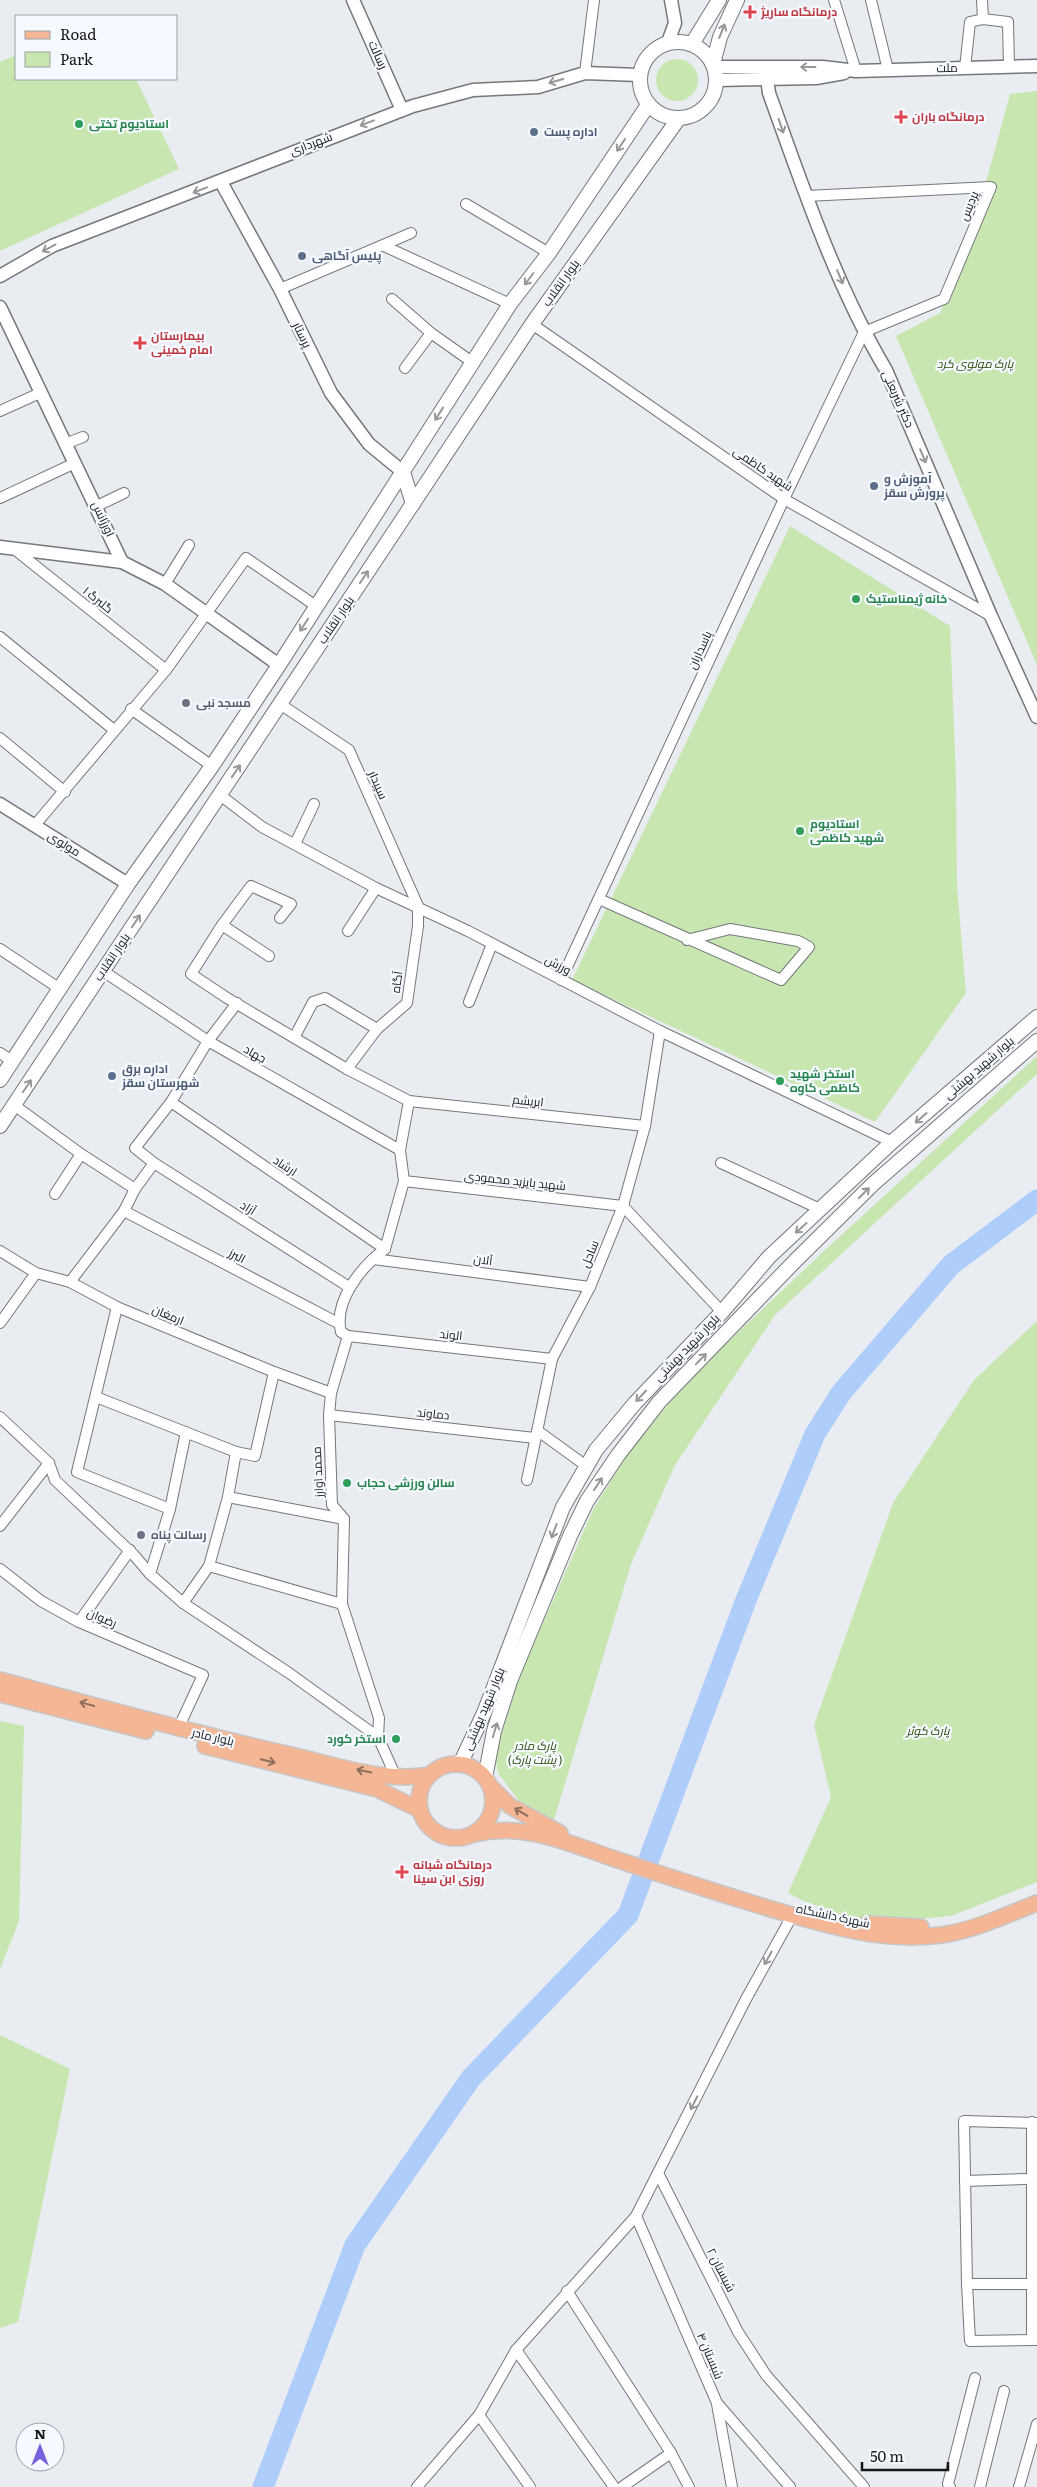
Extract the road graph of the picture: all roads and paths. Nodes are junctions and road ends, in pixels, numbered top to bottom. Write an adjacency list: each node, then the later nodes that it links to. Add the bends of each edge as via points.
1 (353, 0): 22 (street, رسالت)
2 (594, 0): 18 (street)
3 (671, 0): 10 (street, via 675,23)
4 (719, 0): 11 (main road)
5 (737, 0): 15 (main road, one-way to 5, via 720,37)
6 (834, 0): 16 (street)
7 (871, 0): 17 (street)
8 (982, 0): 9 (street)
9 (982, 19): 13 (street, via 1008,22); 14 (street, via 970,22)
10 (668, 42): 11 (main road); 19 (main road, via 648,54)
11 (692, 44): 15 (main road, via 705,52)
12 (1037, 66): 13 (street, ملت)
13 (1009, 67): 14 (street, ملت)
14 (965, 68): 17 (street, ملت)
15 (714, 70): 16 (street, ملت, one-way to 15, via 823,66); 20 (street, ملت); 23 (main road, via 711,99 706,106 698,113)
16 (856, 70): 17 (street, ملت); 20 (street, ملت, via 816,78)
17 (888, 70)
18 (585, 73): 19 (street, شهرداری); 22 (street, شهرداری, one-way to 22, via 538,87 473,90)
19 (639, 75): 21 (main road, via 642,96)
20 (767, 79): 25 (street, دکتر شریعتی, one-way to 25)
21 (648, 105): 23 (main road, via 668,117); 29 (main road, بلوار انقلاب, one-way to 29)
22 (402, 110): 24 (street, شهرداری, one-way to 24)
23 (679, 118): 35 (main road, بلوار انقلاب)
24 (221, 182): 30 (street, شهرداری, one-way to 30, via 52,246); 31 (street, پرستار)
25 (806, 196): 36 (street, دکتر شریعتی, one-way to 36); 36 (street, پردیس, via 991,187 944,299)
26 (466, 204): 29 (street)
27 (412, 233): 28 (street)
28 (384, 246): 31 (street); 33 (street)
29 (549, 254): 33 (main road, بلوار انقلاب, one-way to 33)
30 (0, 276)
31 (280, 289): 45 (street, پرستار, via 331,393 369,444)
32 (392, 299): 37 (street)
33 (510, 304): 38 (main road, بلوار انقلاب)
34 (0, 307): 40 (street, اورژانس)
35 (532, 324): 48 (street, شهید کاظمی); 49 (main road, بلوار انقلاب)
36 (864, 332): 48 (street, پاسداران); 58 (street, دکتر شریعتی, one-way to 58, via 886,370)
37 (431, 333): 38 (street); 39 (street)
38 (472, 362): 45 (main road, بلوار انقلاب, one-way to 45)
39 (404, 368)
40 (40, 393): 41 (street); 43 (street, اورژانس)
41 (0, 411)
42 (83, 437): 43 (street)
43 (65, 444): 44 (street, اورژانس)
44 (76, 463): 47 (street); 50 (street, اورژانس)
45 (403, 472): 49 (main road); 56 (main road, بلوار انقلاب)
46 (124, 493): 50 (street)
47 (0, 498)
48 (784, 499): 58 (street, شهید کاظمی); 76 (street, پاسداران)
49 (413, 504): 62 (main road, بلوار انقلاب, one-way to 49)
50 (97, 506): 54 (street, اورژانس)
51 (189, 545): 55 (street)
52 (0, 547): 53 (street)
53 (14, 548): 54 (street); 61 (street, گلبرگ ۱)
54 (122, 562): 55 (street)
55 (165, 584): 57 (street)
56 (316, 606): 57 (street, via 246,558); 60 (main road, بلوار انقلاب, one-way to 60)
57 (206, 612): 60 (street); 61 (street)
58 (991, 616): 64 (street, دکتر شریعتی)
59 (0, 637): 65 (street)
60 (279, 665): 67 (main road, بلوار انقلاب)
61 (166, 670): 63 (street)
62 (280, 704): 69 (main road, بلوار انقلاب, one-way to 62); 77 (street, سپیدار, via 349,750)
63 (131, 709): 65 (street); 67 (street)
64 (1037, 717)
65 (114, 730): 68 (street)
66 (0, 738): 68 (street)
67 (212, 766): 74 (main road, بلوار انقلاب)
68 (65, 792): 72 (street)
69 (220, 795): 73 (street, ورزش, via 262,827); 85 (main road, بلوار انقلاب, one-way to 69)
70 (0, 804): 72 (street, مولوی)
71 (314, 804): 73 (street)
72 (35, 825): 74 (street, مولوی)
73 (295, 844): 75 (street, ورزش)
74 (128, 884): 87 (main road, بلوار انقلاب)
75 (376, 888): 77 (street, ورزش); 80 (street)
76 (599, 899): 81 (street); 86 (street, پاسداران)
77 (418, 906): 82 (street, ورزش); 92 (street, آگاه, via 407,1003)
78 (280, 918): 79 (street, via 291,904 251,886)
79 (222, 925): 84 (street); 89 (street, via 191,974)
80 (348, 931)
81 (686, 940): 81 (street, via 781,980 808,947 798,941 730,929)
82 (492, 944): 86 (street, ورزش); 88 (street)
83 (2, 954): 87 (street)
84 (269, 956)
85 (103, 971): 96 (street, جهاد); 97 (main road, بلوار انقلاب)
86 (561, 980): 93 (street, ورزش)
87 (60, 989): 91 (main road, بلوار انقلاب)
88 (469, 1002)
89 (237, 1003): 94 (street); 96 (street)
90 (1037, 1017): 106 (main road, بلوار شهید بهشتی, one-way to 106)
91 (40, 1019): 97 (main road, via 35,1039); 98 (main road, بلوار انقلاب)
92 (377, 1029): 94 (street, via 325,998 313,1002); 99 (street, آگاه)
93 (660, 1031): 105 (street, ساحل); 106 (street, ورزش)
94 (295, 1036): 99 (street)
95 (1037, 1040): 159 (main road, بلوار شهید بهشتی, one-way to 95, via 494,1731 518,1663 586,1501 618,1455 659,1402 873,1184)
96 (208, 1041): 102 (street); 107 (street, جهاد)
97 (51, 1049): 103 (main road, بلوار انقلاب, one-way to 97)
98 (6, 1057): 100 (main road, بلوار انقلاب)
99 (347, 1068): 101 (street)
100 (0, 1080)
101 (409, 1101): 105 (street, ابریشم); 107 (street)
102 (170, 1102): 110 (street, آزاد, via 135,1148); 117 (street, ارشاد)
103 (14, 1105): 104 (main road, بلوار انقلاب); 108 (street)
104 (0, 1126)
105 (645, 1126): 114 (street, ساحل)
106 (892, 1142): 115 (main road, بلوار شهید بهشتی)
107 (400, 1150): 111 (street)
108 (81, 1154): 112 (street); 113 (street)
109 (721, 1163): 115 (street)
110 (154, 1164): 112 (street); 122 (street, آزاد)
111 (404, 1181): 114 (street, شهید بایزید محمودی); 117 (street)
112 (135, 1189): 116 (street)
113 (54, 1194)
114 (623, 1206): 123 (street, ساحل); 125 (street)
115 (822, 1210): 125 (main road, بلوار شهید بهشتی, one-way to 125, via 769,1257)
116 (124, 1211): 121 (street); 127 (street, البرز)
117 (385, 1249): 119 (street)
118 (0, 1251): 120 (street, ارمغان)
119 (373, 1258): 122 (street); 123 (street, آلان)
120 (36, 1274): 121 (street, ارمغان); 126 (street)
121 (70, 1282): 124 (street, ارمغان)
122 (349, 1286): 127 (street)
123 (590, 1287): 129 (street, ساحل)
124 (117, 1307): 130 (street, ارمغان); 132 (street)
125 (722, 1312): 139 (main road, بلوار شهید بهشتی, one-way to 139, via 635,1403)
126 (0, 1323)
127 (338, 1323): 128 (street, via 341,1332)
128 (348, 1336): 129 (street, الوند); 131 (street, محمد اوارز)
129 (552, 1359): 136 (street, ساحل)
130 (274, 1372): 131 (street, ارمغان); 137 (street, via 255,1456)
131 (332, 1394): 133 (street, محمد اوارز)
132 (96, 1397): 135 (street); 142 (street, via 77,1472)
133 (329, 1415): 136 (street, دماوند); 143 (street, محمد اوارز, via 332,1505)
134 (0, 1417): 138 (street)
135 (186, 1432): 137 (street); 142 (street)
136 (537, 1434): 139 (street); 140 (street, ساحل)
137 (236, 1452): 141 (street)
138 (49, 1463): 144 (street); 145 (street, via 55,1480)
139 (586, 1465): 156 (main road, بلوار شهید بهشتی, one-way to 156, via 563,1507 484,1713 462,1760)
140 (527, 1480)
141 (228, 1497): 143 (street); 146 (street)
142 (170, 1510): 148 (street)
143 (344, 1519): 150 (street)
144 (0, 1526)
145 (130, 1550): 148 (street); 151 (street)
146 (209, 1566): 149 (street); 150 (street)
147 (0, 1569): 151 (street, رضوان, via 41,1601)
148 (150, 1574): 149 (street)
149 (183, 1603): 155 (street)
150 (342, 1604): 155 (street, via 379,1718)
151 (79, 1622): 154 (street, رضوان, via 203,1675)
152 (0, 1680): 154 (main road, بلوار مادر, one-way to 152)
153 (0, 1694): 160 (main road, بلوار مادر, one-way to 160, via 377,1789)
154 (178, 1729): 158 (main road, بلوار مادر, one-way to 154)
155 (378, 1737): 158 (street)
156 (456, 1764): 157 (main road, via 437,1769); 159 (main road, via 476,1770)
157 (429, 1775): 158 (main road, بلوار مادر); 160 (main road, via 422,1785)
158 (396, 1777)
159 (487, 1781): 161 (main road, via 493,1806 490,1817); 162 (main road, one-way to 159, via 510,1806)
160 (420, 1810): 161 (main road, via 424,1820 441,1835 457,1838)
161 (474, 1834): 162 (main road, via 509,1828)
162 (556, 1835): 165 (main road)
163 (1037, 1893): 165 (main road, شهرک دانشگاه, via 971,1919 921,1927 860,1924)
164 (1037, 1903): 166 (main road, via 942,1936 894,1938 862,1934)
165 (773, 1907): 166 (main road)
166 (792, 1916): 168 (street, one-way to 168)
167 (1034, 2122): 170 (street, via 964,2122); 173 (street)
168 (658, 2172): 171 (street); 192 (street, شبستان ۲, via 738,2332 766,2375)
169 (1025, 2179): 170 (street)
170 (965, 2181): 172 (street)
171 (636, 2216): 174 (street); 179 (street, شبستان ۴)
172 (967, 2284): 173 (street); 175 (street, via 970,2341)
173 (1034, 2284): 175 (street)
174 (567, 2291): 176 (street); 182 (street)
175 (1035, 2340)
176 (516, 2350): 180 (street); 187 (street)
177 (975, 2378): 185 (street)
178 (1004, 2390): 194 (street)
179 (717, 2403): 190 (street); 191 (street, شبستان ۴)
180 (479, 2415): 184 (street); 186 (street)
181 (1037, 2424): 183 (street)
182 (671, 2454): 188 (street); 189 (street)
183 (1033, 2457): 195 (street)
184 (423, 2485)
185 (949, 2485): 193 (street)
186 (530, 2487)
187 (614, 2487)
188 (622, 2487)
189 (689, 2487)
190 (732, 2487)
191 (790, 2487)
192 (864, 2487)
193 (960, 2487)
194 (980, 2487)
195 (1019, 2487)

